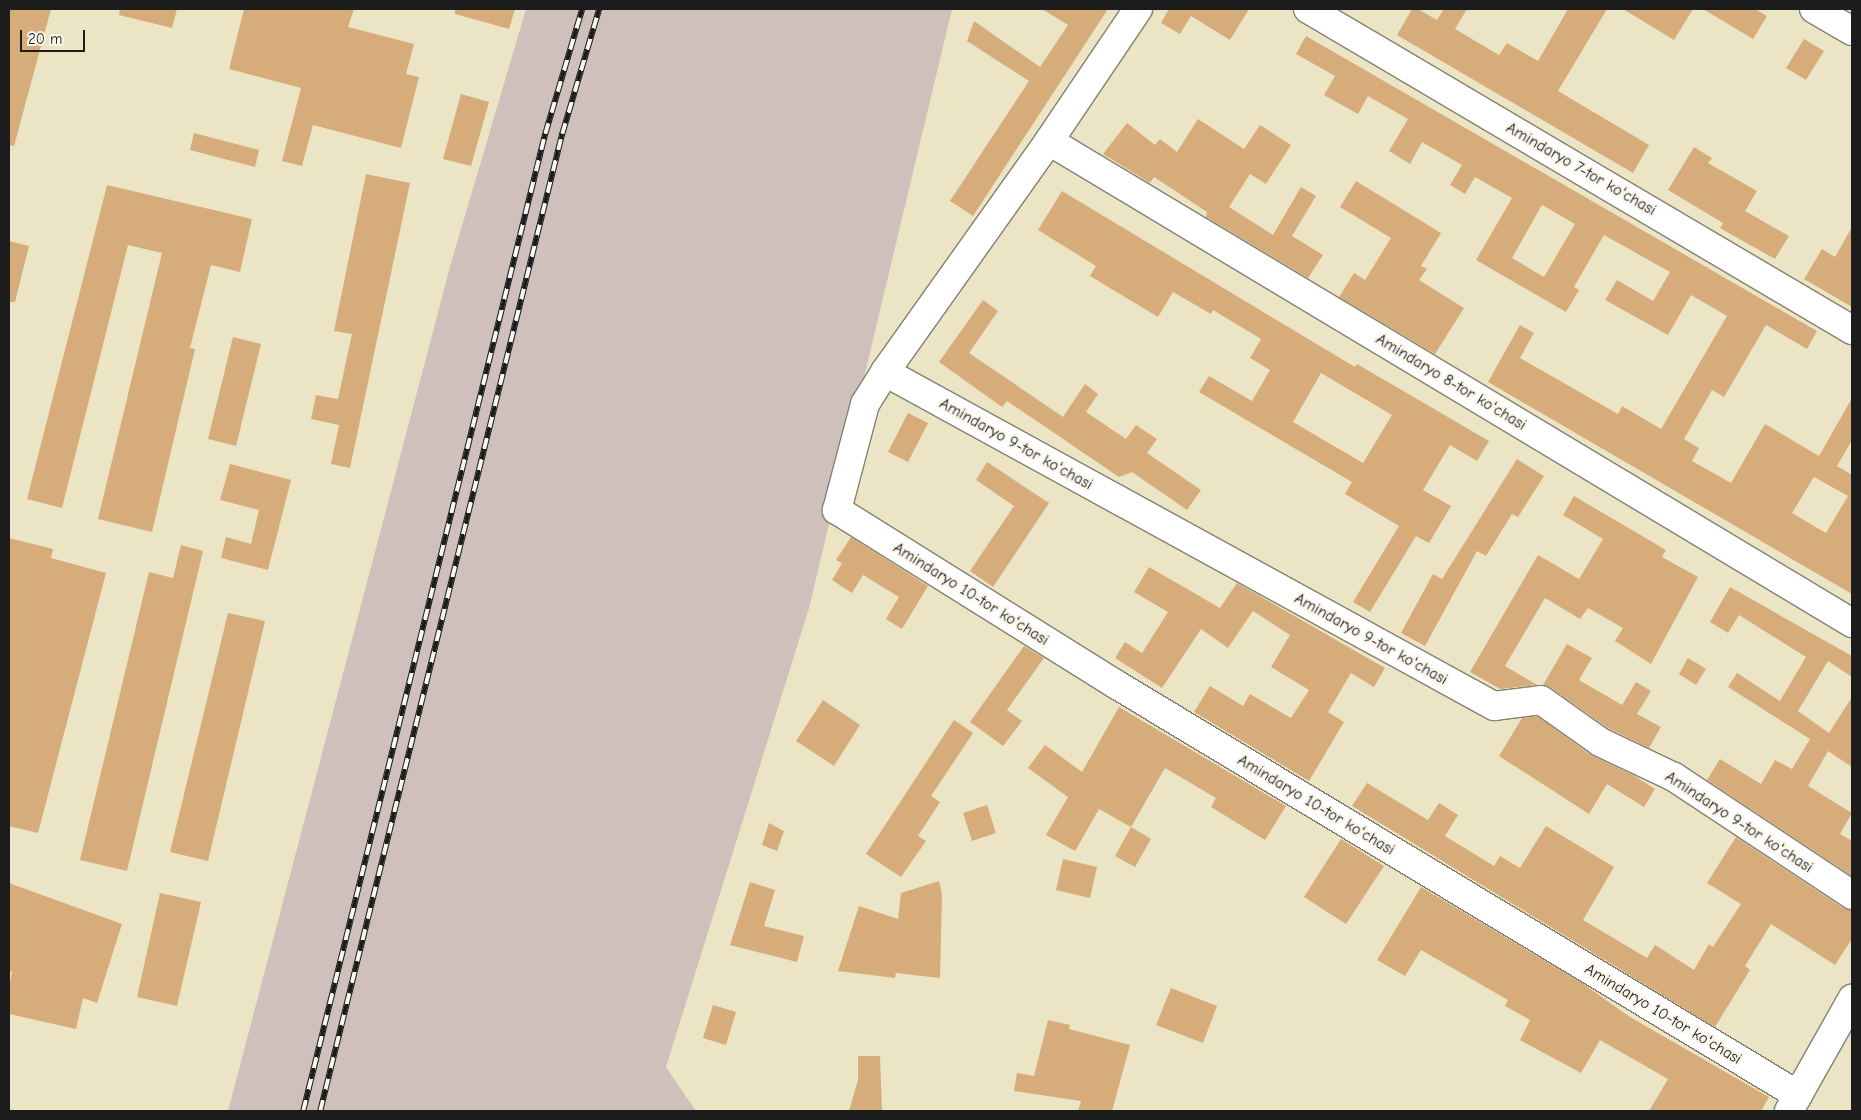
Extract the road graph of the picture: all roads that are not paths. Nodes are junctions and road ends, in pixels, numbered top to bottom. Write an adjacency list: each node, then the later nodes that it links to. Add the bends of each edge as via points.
1 (1138, 9): 5 (street)
2 (1308, 9): 6 (street, Amindaryo 7-tor koʻchasi)
3 (1814, 9): 4 (street)
4 (1852, 31)
5 (1049, 141): 7 (street); 8 (street, Amindaryo 8-tor koʻchasi)
6 (1852, 330)
7 (885, 372): 9 (street, Amindaryo 9-tor koʻchasi, via 1494,706 1541,700 1600,742 1674,777); 11 (street, Amindaryo 10-tor koʻchasi, via 865,404 837,510)
8 (1852, 623)
9 (1852, 895)
10 (1852, 999): 11 (street)
11 (1793, 1103)

